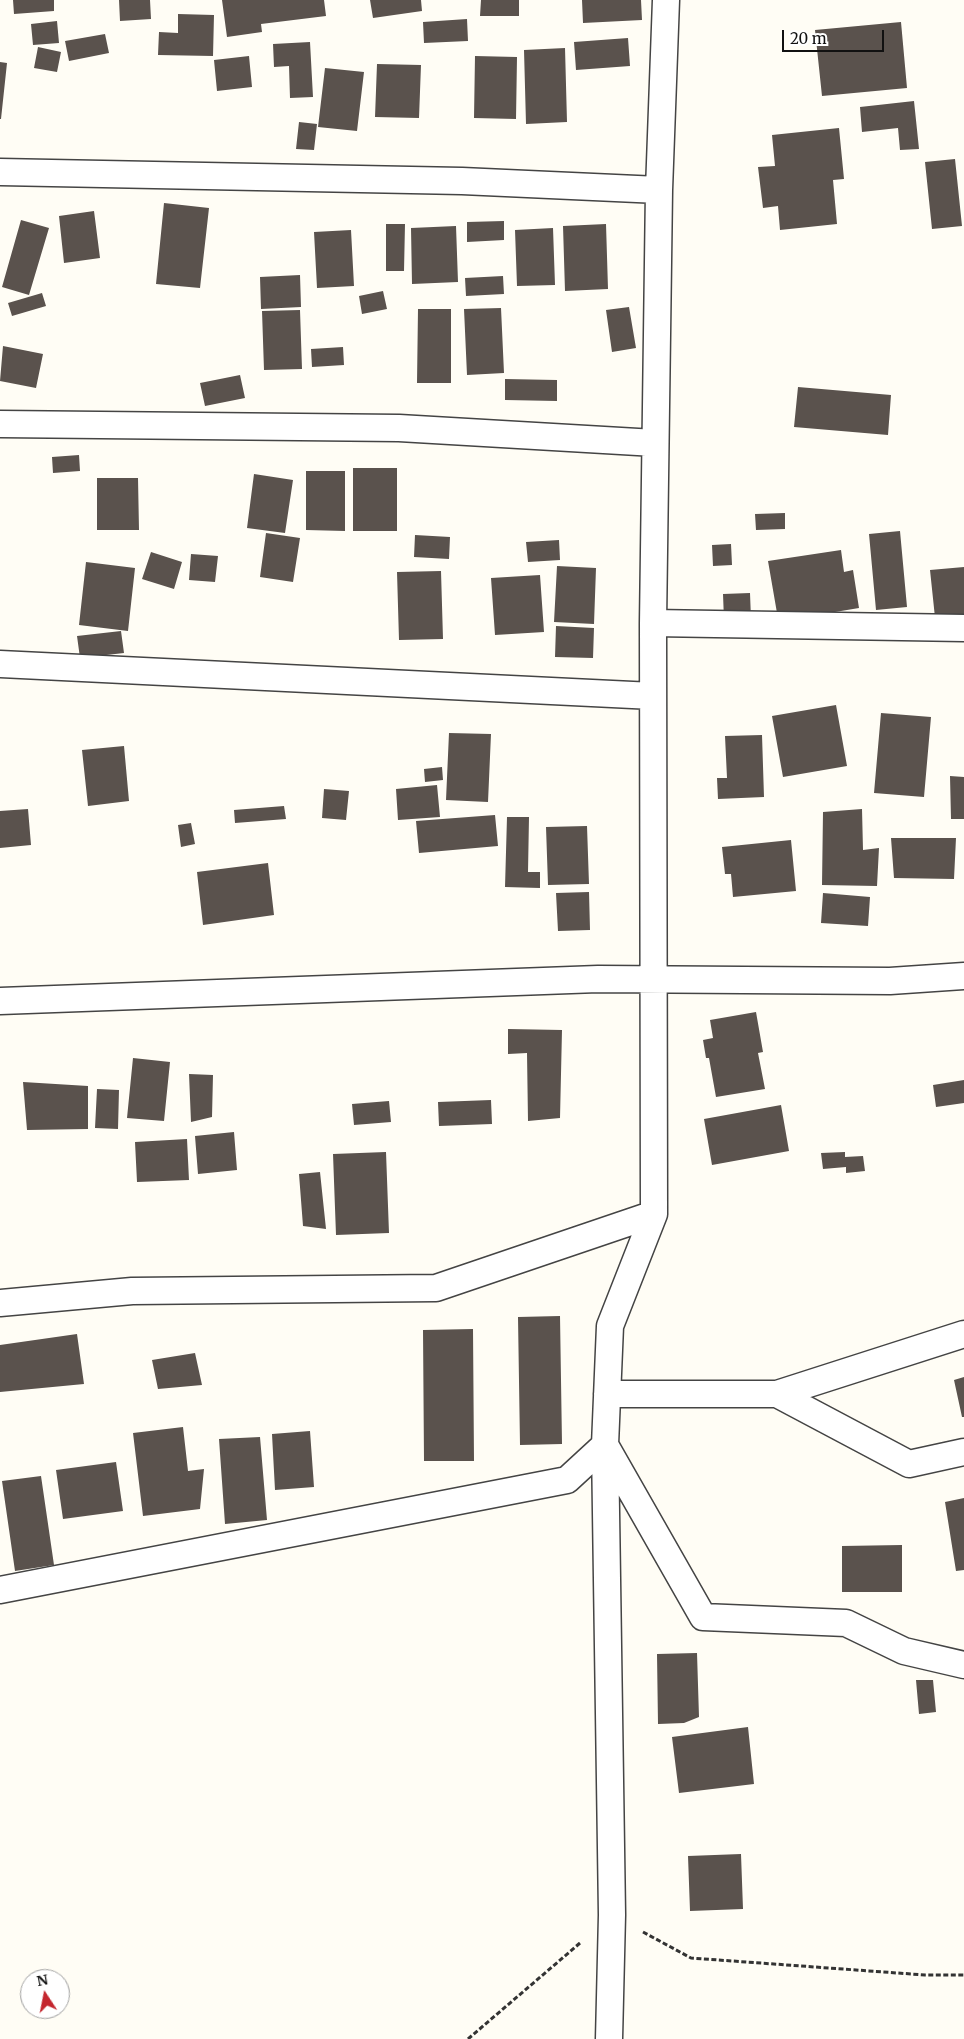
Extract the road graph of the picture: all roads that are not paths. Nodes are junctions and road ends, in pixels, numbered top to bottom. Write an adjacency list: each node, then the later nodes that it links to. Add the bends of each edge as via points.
1 (666, 0): 3 (street)
2 (0, 172): 3 (street, via 462,181)
3 (659, 190): 5 (street)
4 (0, 424): 5 (street, via 399,428)
5 (655, 443): 6 (street)
6 (653, 623): 7 (street); 9 (street)
7 (964, 628)
8 (0, 664): 9 (street)
9 (653, 696): 11 (street)
10 (964, 976): 11 (street, via 890,981)
11 (652, 979): 12 (street); 13 (street)
12 (0, 1001)
13 (654, 1214): 14 (street, via 436,1288 132,1291); 16 (street, via 610,1326)
14 (0, 1302)
15 (964, 1334): 17 (street)
16 (607, 1394): 17 (street); 18 (street)
17 (778, 1394): 19 (street, via 909,1464)
18 (605, 1445): 20 (street, via 567,1480); 21 (street, via 703,1617 846,1623 904,1652); 22 (street, via 612,1915)
19 (964, 1452)
20 (0, 1590)
21 (964, 1665)
22 (609, 2039)

